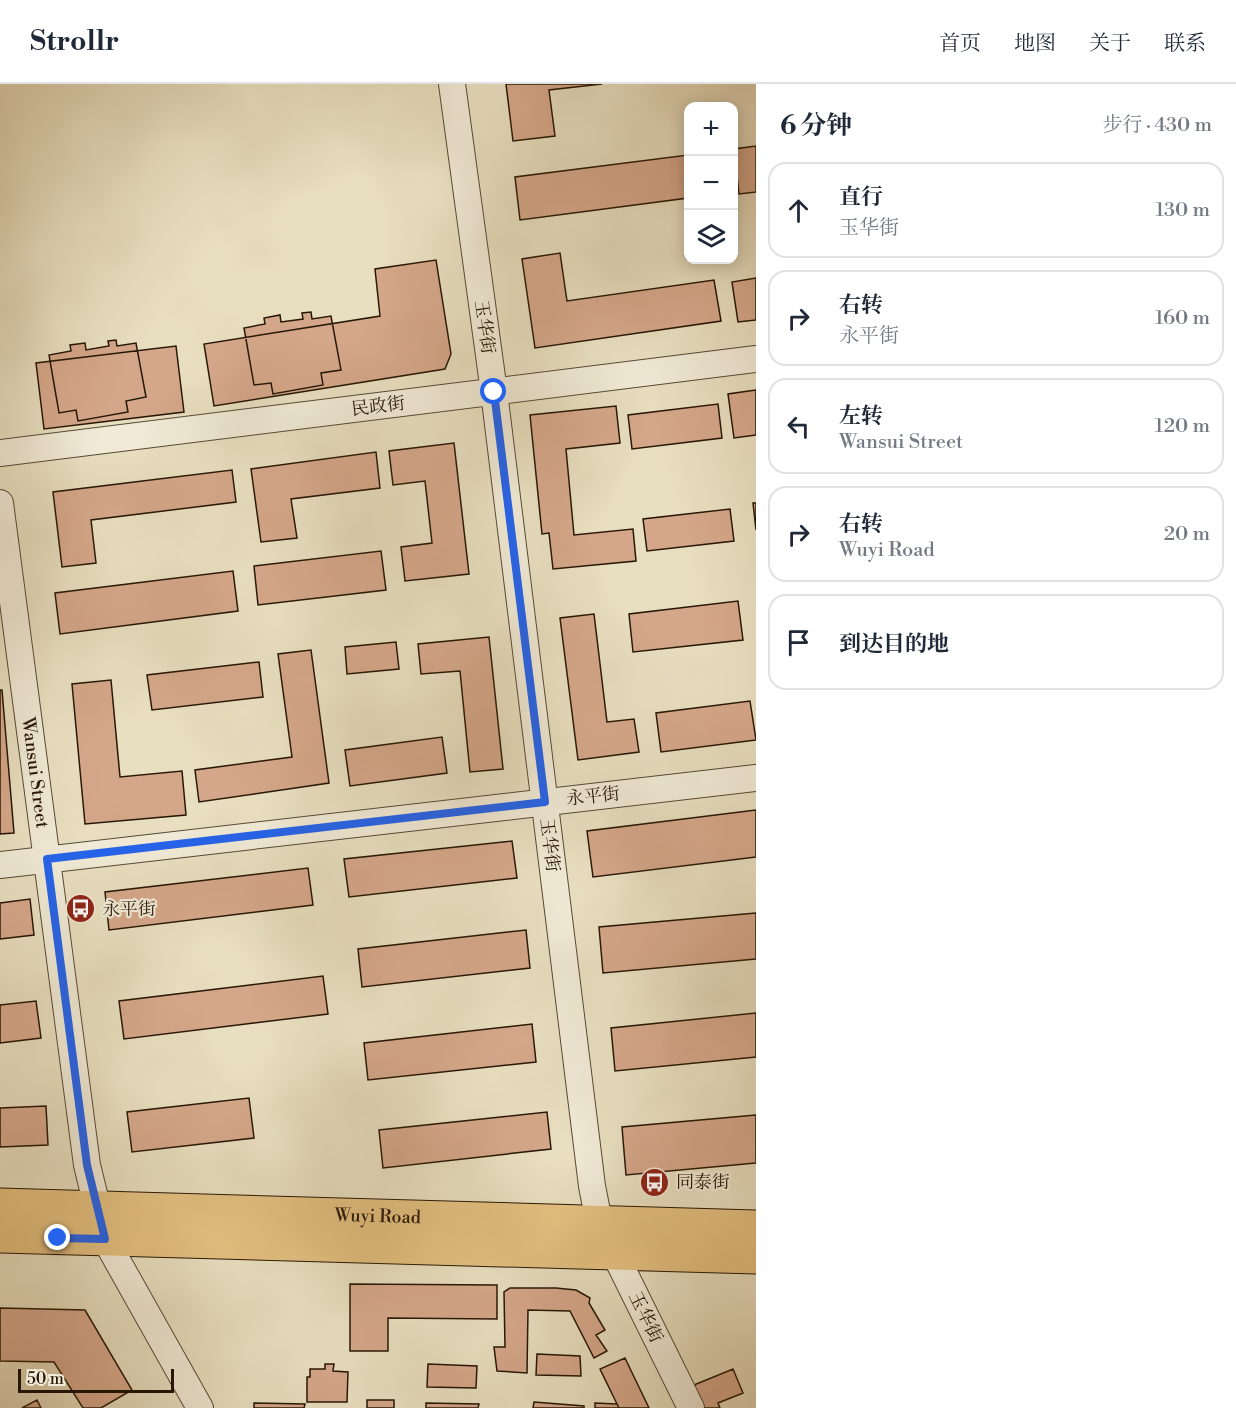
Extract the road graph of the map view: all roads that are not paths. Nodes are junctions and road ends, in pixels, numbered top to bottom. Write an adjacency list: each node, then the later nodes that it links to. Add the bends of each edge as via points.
1 (452, 84): 3 (street, 玉华街)
2 (756, 358): 3 (street, 民政街)
3 (494, 392): 4 (street, 民政街); 7 (street, 玉华街)
4 (0, 453)
5 (0, 503): 8 (street, Wansui Street)
6 (756, 778): 7 (street, 永平街)
7 (545, 802): 8 (street, 永平街); 11 (street, 玉华街)
8 (47, 859): 9 (street, 永平街); 12 (street, Wansui Street, via 87,1165)
9 (0, 865)
10 (0, 1205): 12 (main road, Wuyi Road)
11 (599, 1222): 12 (main road, Wuyi Road); 13 (main road, Wuyi Road); 15 (street, 玉华街)
12 (101, 1223): 14 (main road, Wuyi Road); 15 (main road, Wuyi Road); 17 (street, Wansui Street)
13 (756, 1227)
14 (0, 1236)
15 (614, 1253): 16 (main road, Wuyi Road); 18 (street, 玉华街)
16 (756, 1257)
17 (200, 1408)
18 (691, 1408)

